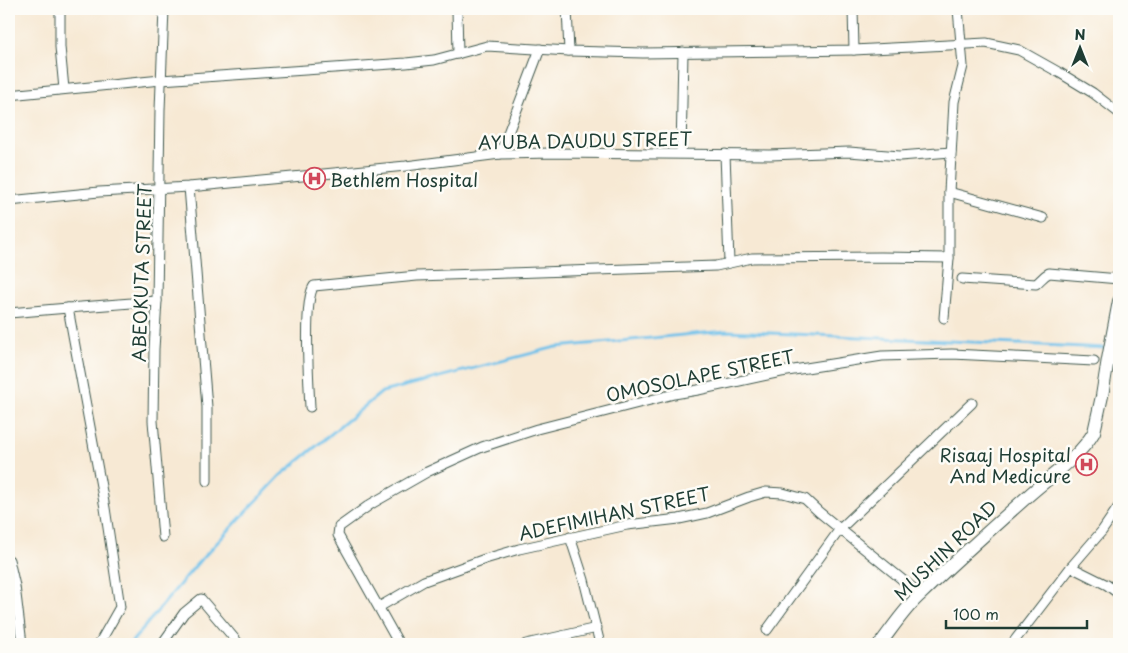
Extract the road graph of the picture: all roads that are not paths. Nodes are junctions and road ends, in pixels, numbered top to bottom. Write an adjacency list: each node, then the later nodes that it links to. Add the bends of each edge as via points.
1 (60, 9): 14 (street)
2 (164, 9): 13 (street, ABEOKUTA STREET)
3 (457, 9): 12 (street)
4 (566, 9): 10 (street)
5 (853, 9): 9 (street)
6 (958, 9): 7 (street)
7 (960, 44): 9 (street); 16 (street, via 986,43 1019,50); 17 (street, via 963,66 954,102)
8 (540, 49): 10 (street); 12 (street, via 487,46); 19 (street)
9 (854, 50): 11 (street)
10 (569, 51): 11 (street)
11 (683, 52): 18 (street)
12 (458, 54): 13 (street, via 406,63)
13 (161, 80): 14 (street); 22 (street, ABEOKUTA STREET)
14 (64, 89): 15 (street)
15 (9, 95)
16 (1119, 113)
17 (951, 152): 20 (street, AYUBA DAUDU STREET, via 900,156 848,152); 23 (street)
18 (682, 153): 19 (street, AYUBA DAUDU STREET); 20 (street, AYUBA DAUDU STREET)
19 (500, 154): 21 (street, AYUBA DAUDU STREET)
20 (725, 154): 27 (street)
21 (189, 187): 22 (street, AYUBA DAUDU STREET); 38 (street, via 207,407)
22 (160, 188): 24 (street, AYUBA DAUDU STREET); 30 (street, ABEOKUTA STREET)
23 (949, 192): 25 (street); 26 (street)
24 (9, 201)
25 (1043, 218)
26 (949, 258): 27 (street, via 752,258); 34 (street)
27 (729, 262): 37 (street, via 716,266 417,276 314,286 310,292 308,317)
28 (1119, 279): 29 (street, via 1049,273 1036,284)
29 (962, 280)
30 (158, 301): 32 (street); 41 (street, ABEOKUTA STREET, via 153,421)
31 (1119, 301): 45 (main road, MUSHIN ROAD, via 1102,396 1091,437 1075,456)
32 (68, 308): 33 (street); 51 (street, via 120,607)
33 (9, 314)
34 (944, 318)
35 (1094, 361): 47 (street, OMOSOLAPE STREET, via 952,354 882,356 674,394 537,429 482,447 427,472 338,527 338,535)
36 (972, 403): 40 (street)
37 (310, 407)
38 (207, 481)
39 (1119, 506): 44 (street)
40 (840, 529): 42 (street, ADEFIMIHAN STREET, via 805,499 766,492 707,513); 45 (street, ADEFIMIHAN STREET); 49 (street)
41 (163, 537)
42 (570, 537): 47 (street, ADEFIMIHAN STREET, via 450,571 424,581); 48 (street)
43 (9, 560): 50 (street)
44 (1071, 567): 46 (street); 58 (street)
45 (920, 594): 57 (main road, MUSHIN ROAD)
46 (1119, 594)
47 (380, 607): 54 (street)
48 (597, 628): 55 (street); 56 (street)
49 (767, 630)
50 (22, 644)
51 (99, 644)
52 (162, 644): 53 (street, via 184,613 201,600)
53 (239, 644)
54 (399, 644)
55 (526, 644)
56 (600, 644)
57 (880, 644)
58 (1012, 644)

